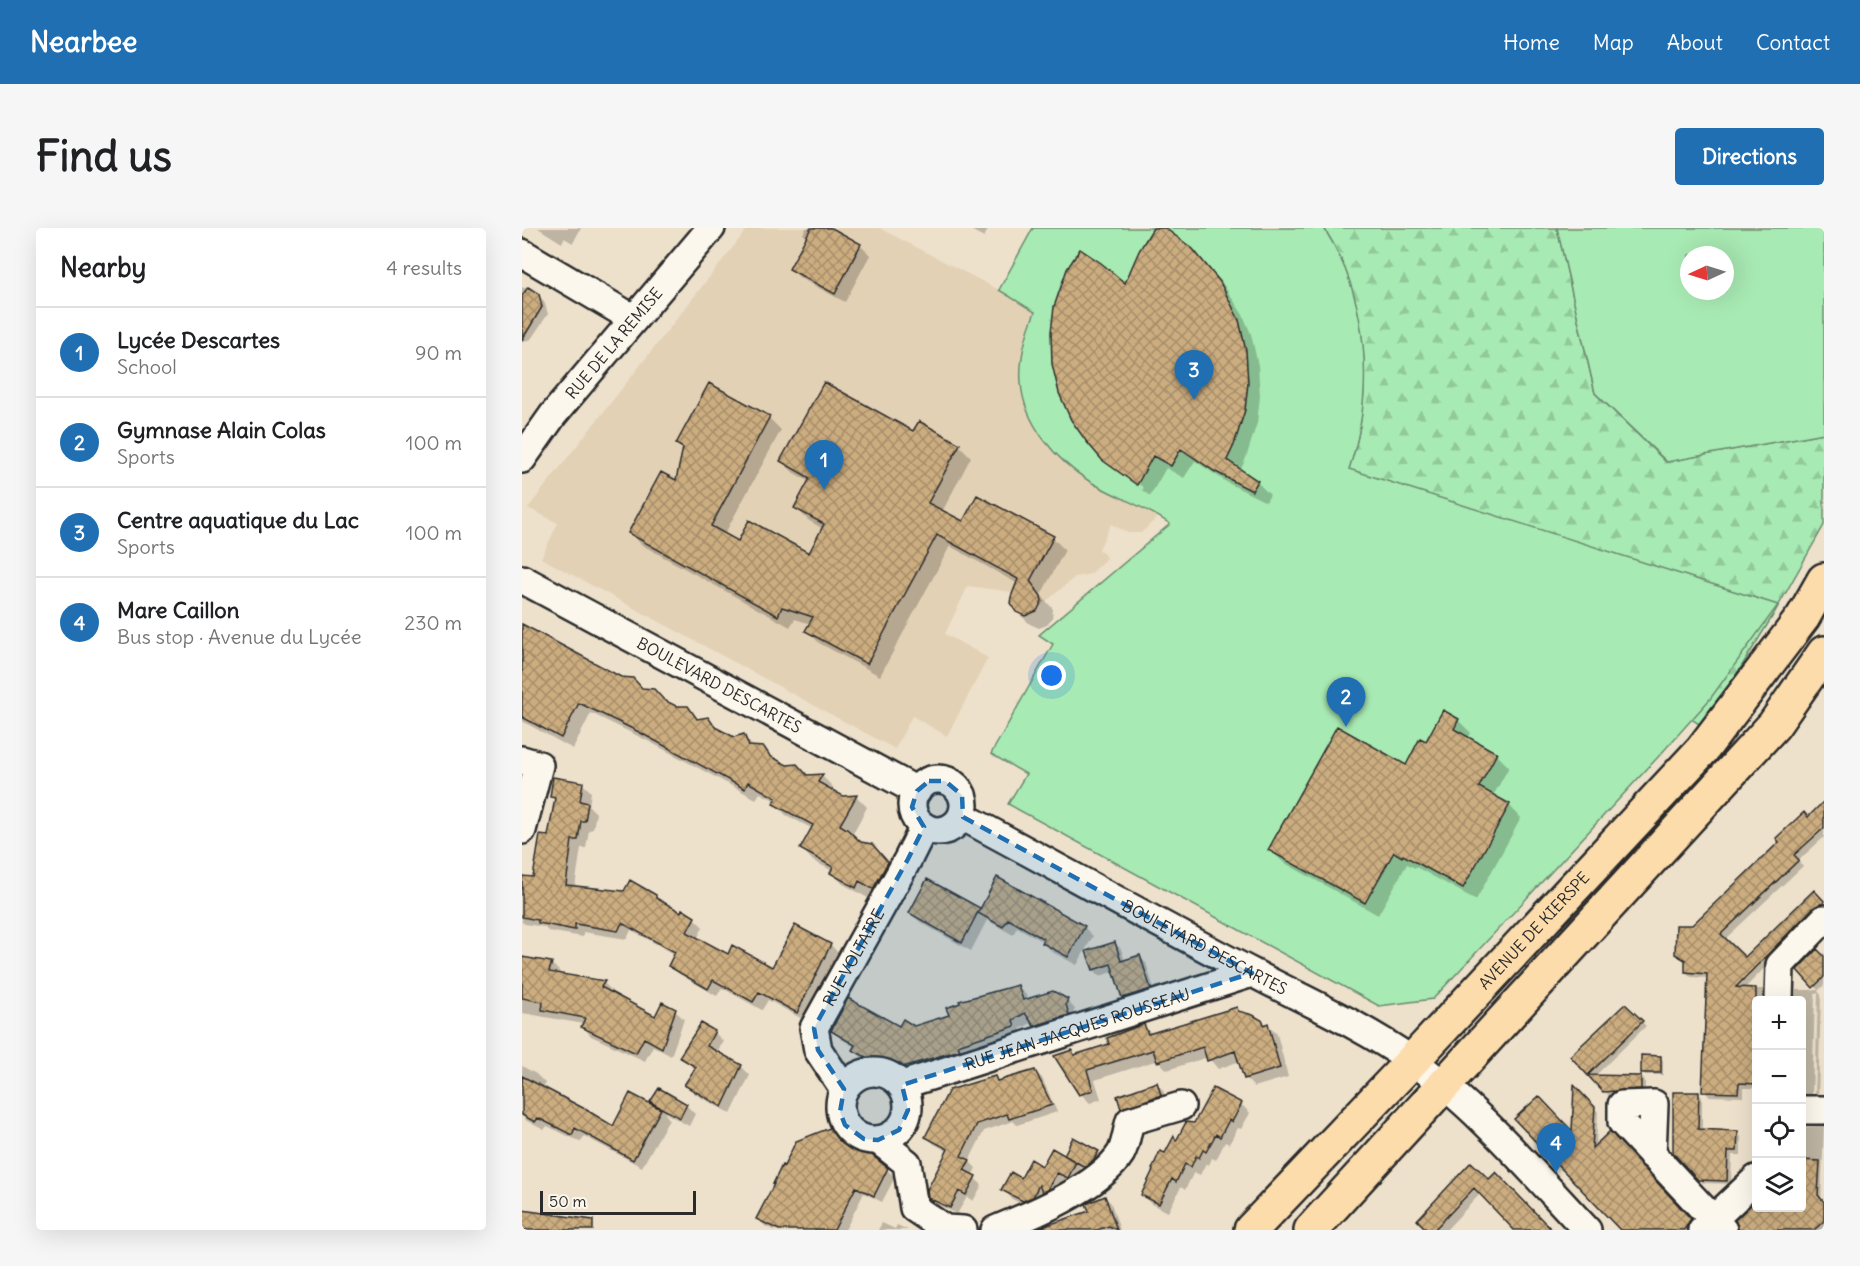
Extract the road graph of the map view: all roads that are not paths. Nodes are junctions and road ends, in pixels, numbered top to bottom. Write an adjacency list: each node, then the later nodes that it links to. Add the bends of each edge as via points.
1 (711, 228): 3 (street, RUE DE LA REMISE)
2 (522, 253): 3 (street)
3 (634, 319): 4 (street, RUE DE LA REMISE, via 553,415)
4 (522, 459)
5 (522, 579): 9 (street, BOULEVARD DESCARTES)
6 (1824, 580): 13 (main road, AVENUE DE KIERSPE, via 1803,617 1702,750)
7 (1824, 653): 19 (main road, via 1774,725)
8 (522, 760): 12 (street, via 539,765)
9 (916, 791): 10 (street, via 929,781 952,784 962,795); 11 (street, via 914,814)
10 (962, 816): 11 (street, via 945,830); 15 (street, BOULEVARD DESCARTES)
11 (924, 827): 20 (street, RUE VOLTAIRE, via 814,1028 818,1050)
12 (522, 830)
13 (1609, 849): 17 (main road, AVENUE DE KIERSPE); 19 (main road, via 1567,919 1448,1048)
14 (1824, 919): 16 (street, via 1780,965)
15 (1252, 973): 17 (street, BOULEVARD DESCARTES, via 1364,1029); 18 (street, RUE JEAN-JACQUES ROUSSEAU)
16 (1779, 996)
17 (1412, 1061): 19 (street, BOULEVARD DESCARTES); 30 (main road, AVENUE DE KIERSPE); 31 (main road, via 1409,1095)
18 (902, 1085): 20 (street, via 893,1077 870,1071); 24 (street, via 908,1098 904,1122 889,1137)
19 (1445, 1086): 32 (main road); 33 (street, BOULEVARD DESCARTES)
20 (844, 1089): 24 (street, via 840,1112 845,1125 864,1139)
21 (1181, 1106): 29 (street, via 1130,1121 1123,1151 1106,1172 1042,1211)
22 (1806, 1110): 23 (street)
23 (1824, 1110)
24 (878, 1140): 28 (street, via 908,1163 914,1208 945,1229)
25 (1652, 1155): 27 (street)
26 (1752, 1183): 27 (street)
27 (1712, 1227)
28 (963, 1230)
29 (995, 1230)
30 (1251, 1230)
31 (1290, 1230)
32 (1311, 1230)
33 (1587, 1230)

